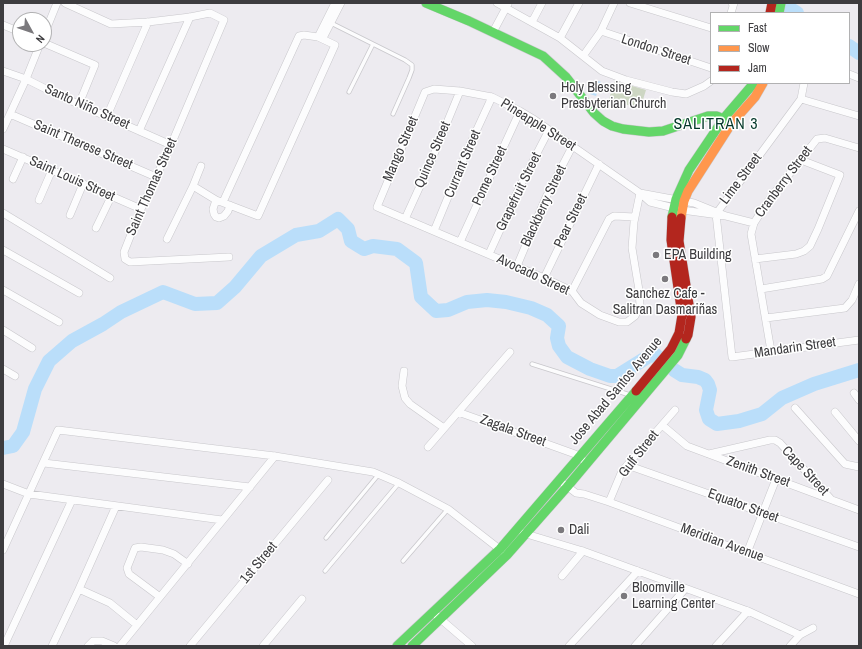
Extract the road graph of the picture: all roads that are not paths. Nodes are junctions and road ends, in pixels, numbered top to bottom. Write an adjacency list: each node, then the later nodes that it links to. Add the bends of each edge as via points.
1 (57, 3): 12 (street)
2 (65, 3): 14 (street, via 111,24)
3 (335, 3): 15 (street)
4 (340, 3): 15 (street)
5 (426, 3): 19 (main road)
6 (498, 3): 11 (street)
7 (542, 3): 16 (street)
8 (578, 3): 21 (street)
9 (614, 3): 18 (street)
10 (630, 3): 17 (street)
11 (507, 5): 16 (street); 19 (street)
12 (52, 15)
13 (190, 17): 14 (street); 46 (street); 47 (street, Saint Thomas Street, via 210,13 224,20)
14 (148, 22): 41 (street)
15 (328, 22): 20 (street); 22 (lane)
16 (532, 22): 21 (street)
17 (710, 28)
18 (601, 31): 25 (street); 26 (street, London Street)
19 (493, 32): 43 (main road, via 551,63 566,77 594,113 612,126 649,132 663,131 708,116 718,116)
20 (321, 37): 63 (street, via 299,36); 63 (street, via 335,45 258,216)
21 (560, 38): 25 (street)
22 (373, 44): 33 (lane); 40 (lane, via 412,65)
23 (52, 46): 37 (street, via 95,65)
24 (37, 52): 28 (street)
25 (583, 56): 29 (street, via 602,71 672,92 686,94)
26 (710, 68)
27 (3, 71): 28 (street, Santo Niño Street)
28 (26, 79): 37 (street, Santo Niño Street); 39 (street)
29 (710, 82)
30 (756, 84): 43 (main road, Jose Abad Santos Avenue)
31 (804, 84): 36 (street, Lime Street)
32 (460, 91): 34 (street, Pineapple Street, via 434,89); 35 (street, Pineapple Street); 72 (street, Quince Street)
33 (350, 92)
34 (425, 92): 65 (street, Mango Street)
35 (492, 97): 38 (street, Pineapple Street); 75 (street, Currant Street)
36 (801, 99): 42 (street); 69 (street, Lime Street)
37 (78, 104): 41 (street, Santo Niño Street)
38 (520, 112): 45 (street, Pineapple Street); 77 (street, Pome Street)
39 (10, 114): 44 (street); 56 (street, Saint Therese Street)
40 (393, 114)
41 (107, 116): 46 (street, Santo Niño Street)
42 (859, 116)
43 (728, 121): 64 (main road, Jose Abad Santos Avenue, via 689,170)
44 (3, 129)
45 (549, 130): 48 (street, Pineapple Street); 79 (street, Grapefruit Street)
46 (139, 131): 47 (street, Santo Niño Street)
47 (171, 145): 56 (street, Saint Thomas Street)
48 (572, 146): 53 (street, Pineapple Street); 82 (street, Blackberry Street, via 546,197)
49 (859, 148): 52 (street, Cranberry Street, via 825,138 817,139)
50 (3, 149): 51 (street, Saint Louis Street)
51 (23, 157): 55 (street, Saint Louis Street); 57 (street)
52 (801, 160): 73 (street, Cranberry Street); 81 (street, via 840,175 818,229 810,246 804,251)
53 (599, 164): 60 (street, Pineapple Street); 84 (street, Pear Street)
54 (201, 166): 59 (street)
55 (52, 170): 58 (street, Saint Louis Street); 62 (street)
56 (156, 177): 66 (street, Saint Thomas Street)
57 (13, 179)
58 (83, 184): 61 (street, Saint Louis Street); 70 (street)
59 (193, 186): 63 (street); 76 (street)
60 (640, 193): 64 (street, Pineapple Street, via 650,202); 71 (street, Avocado Street)
61 (111, 196): 66 (street, Saint Louis Street); 74 (street)
62 (38, 200)
63 (223, 203)
64 (679, 205): 69 (street, Pineapple Street); 103 (main road, Jose Abad Santos Avenue, via 671,240 682,315 680,333 674,352)
65 (377, 207): 72 (street, Avocado Street)
66 (141, 209): 80 (street, Saint Thomas Street, via 124,252 125,259 130,262)
67 (859, 210): 86 (street, via 827,276 822,279)
68 (3, 213): 83 (street)
69 (716, 213): 73 (street, Pineapple Street); 97 (street, Lime Street)
70 (70, 215)
71 (635, 217): 88 (street, via 614,216 609,219); 88 (street, Avocado Street, via 632,248 640,306 635,316 627,322 619,322 600,315 581,303)
72 (405, 219): 75 (street, Avocado Street)
73 (754, 223): 81 (street, via 752,234)
74 (96, 228)
75 (434, 231): 77 (street, Avocado Street)
76 (167, 239)
77 (460, 242): 79 (street, Avocado Street)
78 (3, 250): 89 (street)
79 (489, 254): 82 (street, Avocado Street)
80 (229, 257)
81 (755, 259): 86 (street)
82 (517, 266): 84 (street, Avocado Street)
83 (110, 278)
84 (544, 278): 88 (street, Avocado Street)
85 (859, 284): 90 (street, via 852,300 845,308)
86 (761, 288): 90 (street)
87 (3, 290): 91 (street)
88 (572, 291)
89 (79, 293)
90 (766, 318): 95 (street)
91 (58, 322)
92 (3, 330): 94 (street)
93 (859, 340): 95 (street, Mandarin Street)
94 (32, 348)
95 (771, 351): 97 (street, Mandarin Street)
96 (510, 352): 107 (street)
97 (732, 357)
98 (532, 364): 103 (lane)
99 (3, 369): 101 (street)
100 (404, 371): 110 (street, via 402,386 405,398)
101 (15, 376)
102 (854, 393): 104 (street)
103 (635, 399): 115 (main road, Jose Abad Santos Avenue); 117 (main road, Jose Abad Santos Avenue)
104 (859, 400)
105 (796, 408): 119 (street, via 846,464)
106 (675, 410): 109 (street, Gulf Street)
107 (458, 412): 110 (street); 115 (street, Zagala Street)
108 (835, 412): 111 (street)
109 (662, 425): 113 (street, Zenith Street, via 687,446); 118 (street, Gulf Street)
110 (444, 428): 112 (street)
111 (859, 441)
112 (428, 447)
113 (708, 454): 122 (street, Zenith Street); 130 (street, Cape Street, via 775,440)
114 (275, 456): 116 (street, via 58,430); 120 (street); 127 (street)
115 (579, 457): 117 (street, Zagala Street); 121 (main road, Jose Abad Santos Avenue)
116 (44, 463): 127 (street); 128 (street)
117 (587, 463): 126 (main road, Jose Abad Santos Avenue)
118 (627, 465): 131 (street, Gulf Street, via 622,471); 135 (street, Equator Street)
119 (859, 467)
120 (379, 474): 124 (street); 138 (lane)
121 (560, 479): 126 (street, Meridian Avenue); 137 (main road, Jose Abad Santos Avenue)
122 (776, 479): 130 (street, Zenith Street); 135 (street)
123 (328, 480): 165 (street, 1st Street)
124 (399, 483): 133 (street); 146 (lane)
125 (3, 484): 128 (street)
126 (568, 485): 131 (street, Meridian Avenue, via 576,493); 137 (main road, Jose Abad Santos Avenue)
127 (250, 488): 136 (street)
128 (29, 494): 129 (street); 140 (street)
129 (72, 500): 132 (street); 160 (street)
130 (832, 500): 134 (street, Zenith Street)
131 (610, 502): 143 (street, Meridian Avenue)
132 (116, 506): 136 (street); 149 (street)
133 (448, 510): 142 (street); 144 (lane)
134 (859, 510)
135 (762, 513): 139 (street, Equator Street); 143 (street)
136 (222, 520): 145 (street)
137 (522, 531): 141 (street); 142 (main road, Jose Abad Santos Avenue)
138 (326, 538)
139 (859, 547)
140 (3, 550)
141 (583, 551): 147 (street); 148 (street)
142 (503, 552): 155 (main road, Jose Abad Santos Avenue); 156 (main road, Jose Abad Santos Avenue)
143 (747, 553): 151 (street, Meridian Avenue)
144 (403, 561)
145 (188, 564): 152 (street); 152 (street, via 163,550 135,548 127,568 129,574)
146 (325, 571)
147 (638, 571): 150 (street); 170 (street)
148 (562, 576)
149 (79, 589): 157 (street, via 110,603); 161 (street)
150 (685, 589): 154 (street); 171 (street)
151 (859, 594)
152 (160, 597): 157 (street)
153 (302, 599): 166 (street)
154 (748, 611): 159 (street); 172 (street)
155 (433, 612): 156 (street); 167 (main road, Jose Abad Santos Avenue)
156 (440, 619): 168 (main road, Jose Abad Santos Avenue); 169 (street)
157 (137, 625): 164 (street)
158 (813, 628): 159 (street)
159 (800, 635): 173 (street)
160 (4, 646)
161 (52, 646)
162 (88, 646): 163 (street, via 93,641 102,641)
163 (114, 646)
164 (120, 646)
165 (190, 646)
166 (263, 646)
167 (398, 646)
168 (412, 646)
169 (472, 646)
170 (569, 646)
171 (635, 646)
172 (716, 646)
173 (790, 646)

